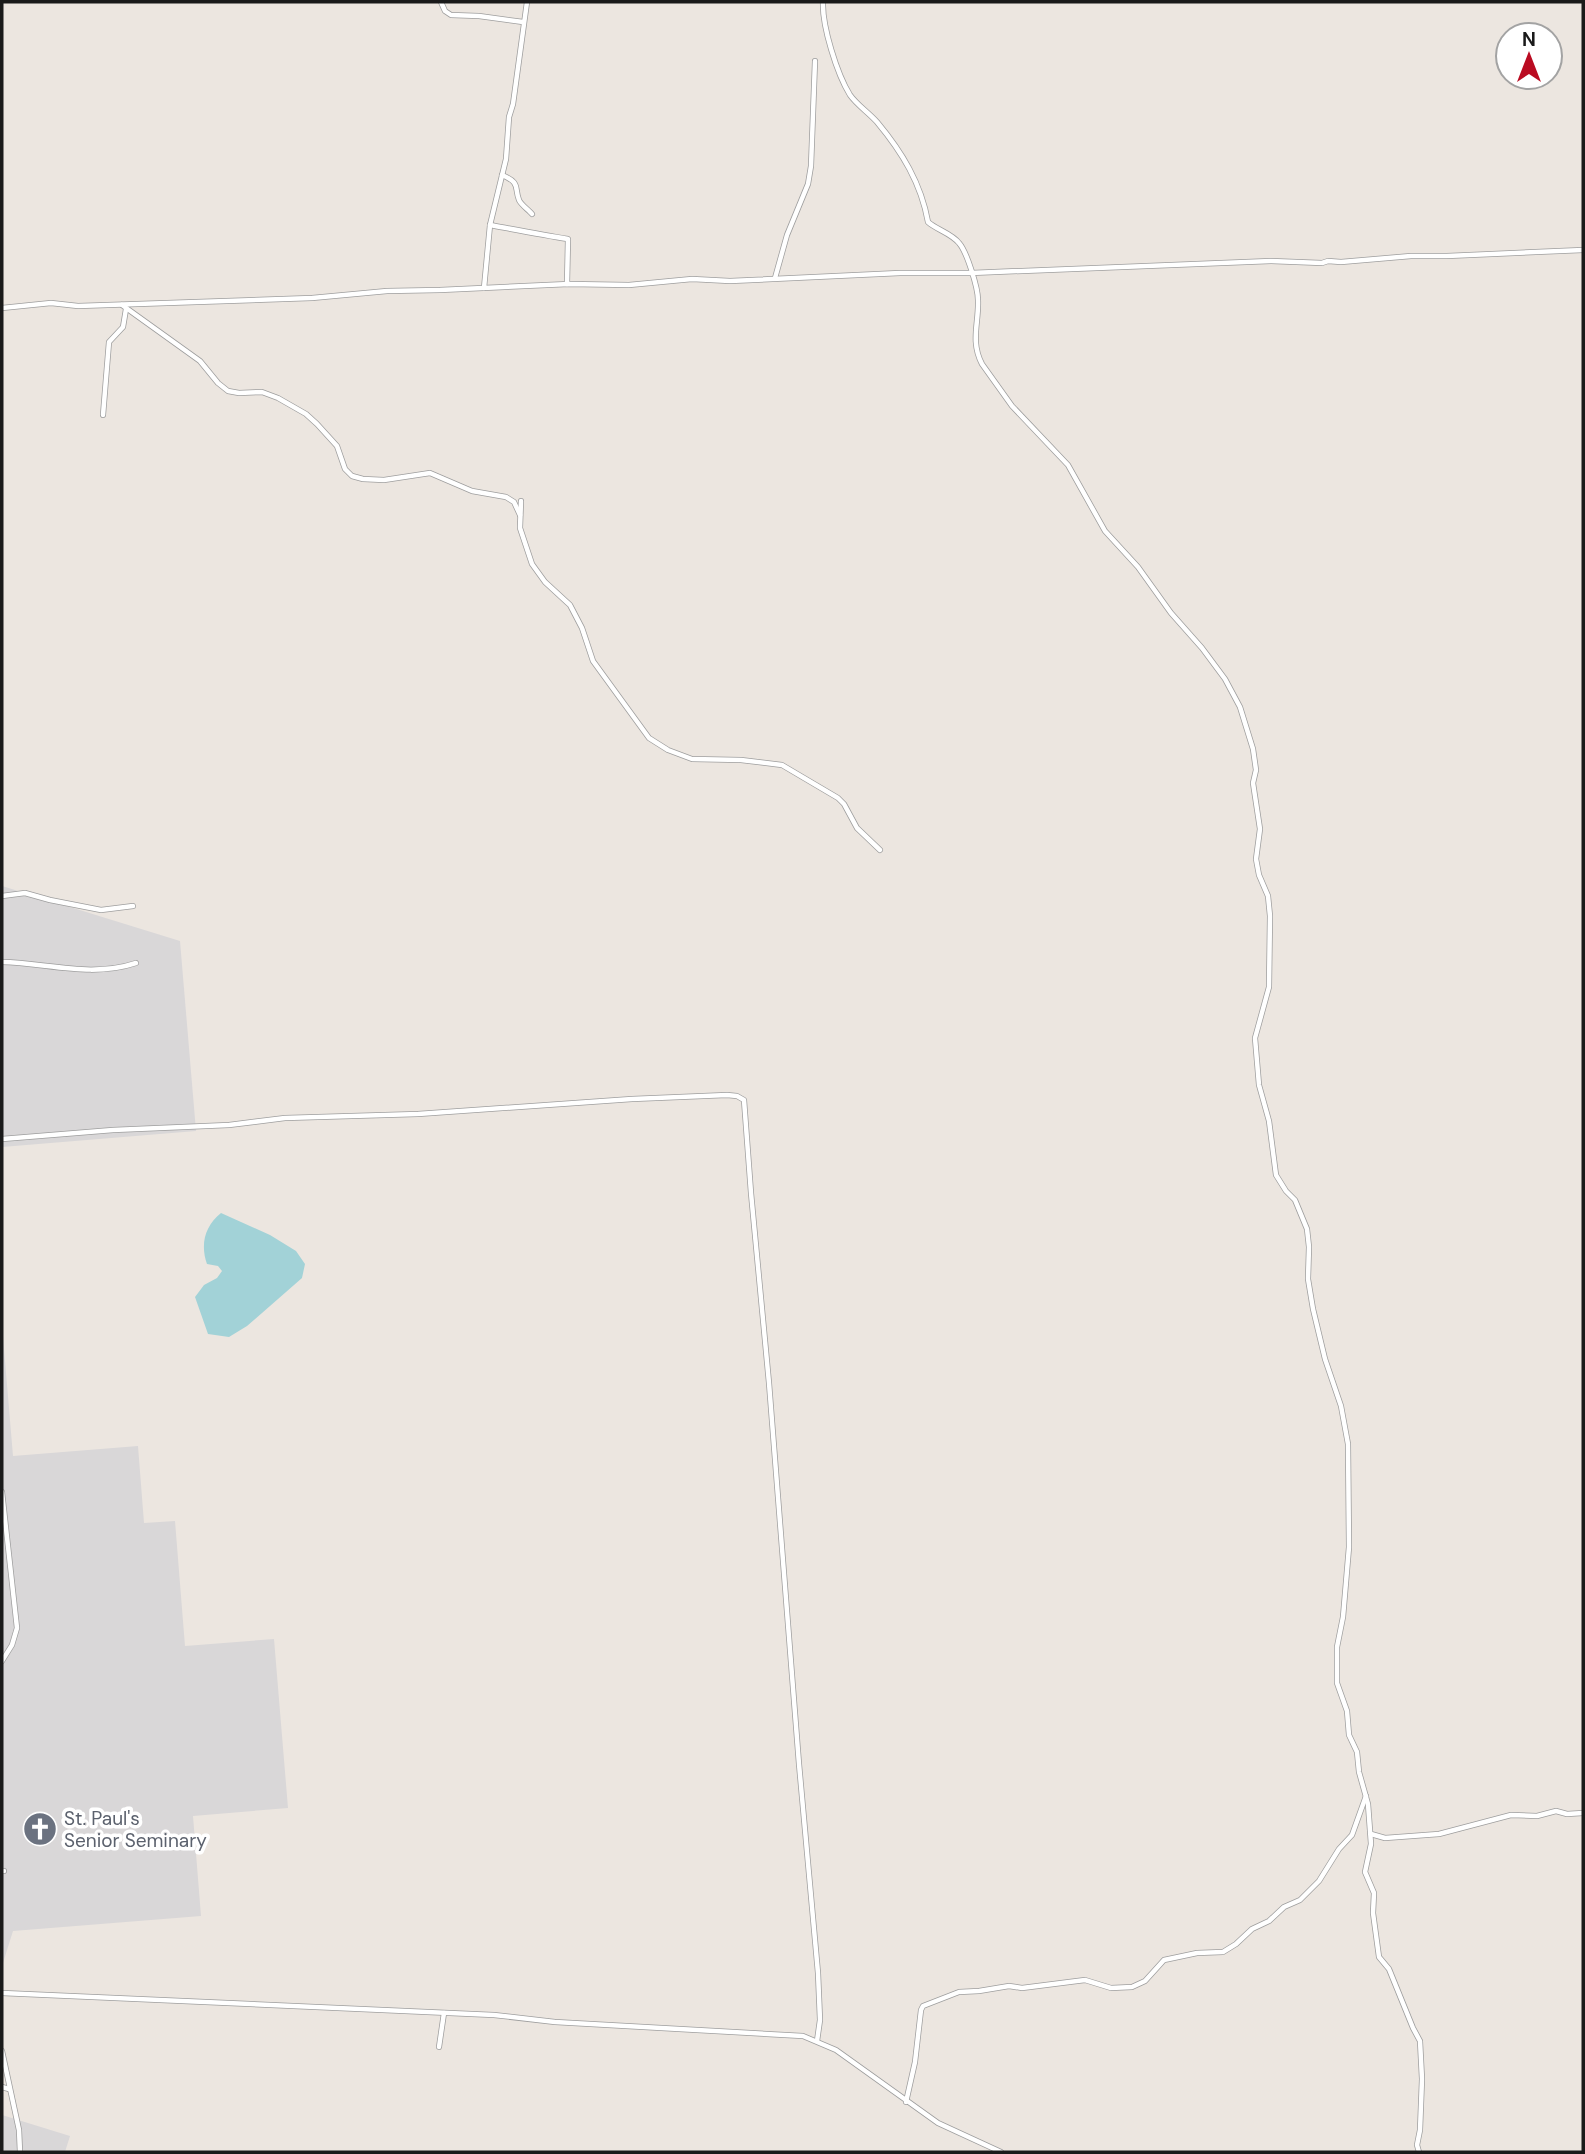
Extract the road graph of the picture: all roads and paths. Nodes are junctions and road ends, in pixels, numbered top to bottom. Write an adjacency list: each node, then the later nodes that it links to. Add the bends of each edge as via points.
1 (441, 2): 4 (street, via 451,15)
2 (527, 2): 4 (street)
3 (823, 2): 10 (street, via 825,26 849,93 899,149 924,198 928,222 960,243)
4 (523, 22): 6 (street)
5 (815, 61): 11 (street, via 808,184)
6 (502, 175): 7 (street, via 517,186 520,201); 8 (street)
7 (532, 214)
8 (490, 225): 12 (street, via 569,239); 13 (street)
9 (1583, 250): 10 (street)
10 (971, 274): 11 (street); 27 (street, via 978,297 976,338 982,364 1012,406 1068,465 1105,531 1225,679 1251,740 1260,829 1256,859 1270,916 1269,979 1256,1032 1257,1061 1276,1175 1295,1200 1307,1229 1313,1309 1346,1432 1349,1547 1336,1668)
11 (775, 278): 12 (street)
12 (567, 284): 13 (street)
13 (484, 288): 14 (street)
14 (124, 307): 15 (street, via 51,303); 16 (street, via 123,327 109,342); 18 (street, via 200,361 228,391 262,392 306,414 337,446 352,476 384,480 430,473 472,491 506,497)
15 (2, 308)
16 (103, 415)
17 (521, 501): 18 (street)
18 (520, 516): 19 (street, via 532,564 570,606 595,664 649,738 692,759 782,765 838,798 857,828)
19 (880, 850)
20 (2, 896): 21 (street, via 25,892 101,910)
21 (133, 906)
22 (2, 962): 23 (street, via 93,971)
23 (136, 963)
24 (2, 1139): 32 (street, via 285,1118 632,1099 742,1098 818,1973)
25 (2, 1493): 26 (street, via 17,1628)
26 (2, 1661)
27 (1366, 1795): 29 (street); 37 (street, via 1352,1835 1318,1881 1300,1900 1227,1950 1164,1960 1145,1981 1132,1987 1111,1989 1085,1980 1009,1986 958,1992 923,2006)
28 (1583, 1813): 29 (street, via 1511,1815 1439,1834 1385,1838)
29 (1370, 1833): 40 (street, via 1365,1872 1374,1895 1378,1957 1389,1969 1420,2041)
30 (2, 1993): 31 (street)
31 (444, 2013): 32 (street, via 775,2033); 33 (street)
32 (817, 2041): 37 (street)
33 (439, 2047)
34 (2, 2051): 36 (street)
35 (2, 2087): 36 (street)
36 (9, 2089): 38 (street)
37 (906, 2102): 39 (street, via 938,2123)
38 (20, 2152)
39 (1002, 2152)
40 (1419, 2152)

